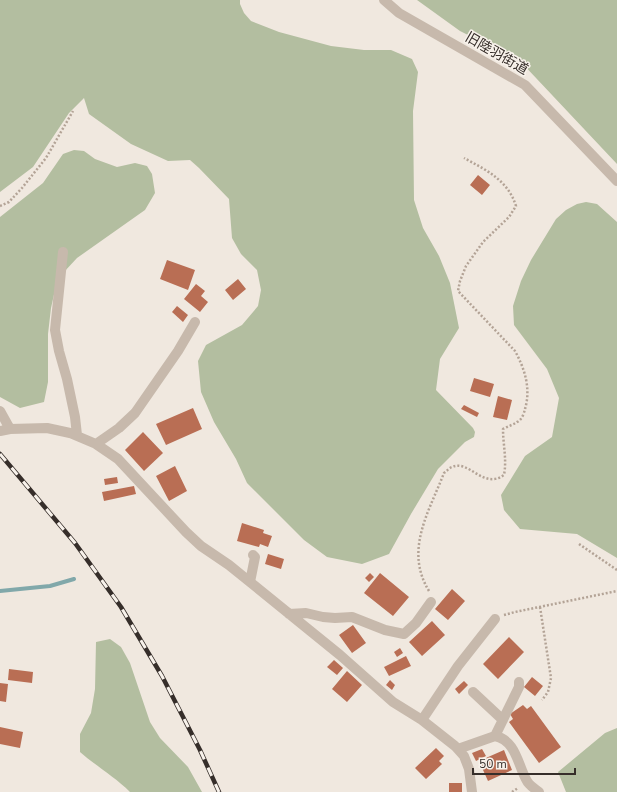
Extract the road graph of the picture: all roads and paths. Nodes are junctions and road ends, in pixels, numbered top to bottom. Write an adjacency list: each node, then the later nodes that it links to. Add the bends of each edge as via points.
1 (384, 0): 4 (street, 旧陸羽街道, via 399,13 525,85)
2 (73, 112): 5 (path, via 46,158 9,202)
3 (464, 158): 17 (path, via 502,182 516,206 509,218 483,242 466,266 458,291 515,351 526,378 528,400 518,422 503,429 506,463 504,475 498,479 487,479 459,466 452,467 444,473 420,534 418,548 420,570)
4 (617, 181)
5 (0, 206)
6 (63, 252): 10 (street, via 55,330)
7 (195, 322): 11 (street, via 135,413)
8 (0, 411): 9 (street)
9 (5, 430): 10 (street, via 47,428)
10 (77, 435): 11 (street)
11 (96, 444): 15 (street, via 118,459 186,532)
12 (579, 544): 14 (path)
13 (253, 555): 15 (street, via 255,557)
14 (617, 570)
15 (250, 582): 19 (street)
16 (617, 591): 18 (path)
17 (431, 602): 19 (street, via 416,623 404,634 385,630 352,617)
18 (540, 607): 20 (path, via 509,613); 23 (path, via 551,678 548,692)
19 (289, 614): 24 (street, via 393,702)
20 (495, 619): 24 (street, via 458,666)
21 (519, 682): 25 (street)
22 (473, 692): 25 (street)
23 (542, 700)
24 (422, 720): 27 (street)
25 (503, 720): 26 (street)
26 (495, 736): 27 (street); 29 (street, via 510,745 527,783)
27 (458, 749): 28 (street, via 469,769)
28 (472, 792)
29 (539, 792)

